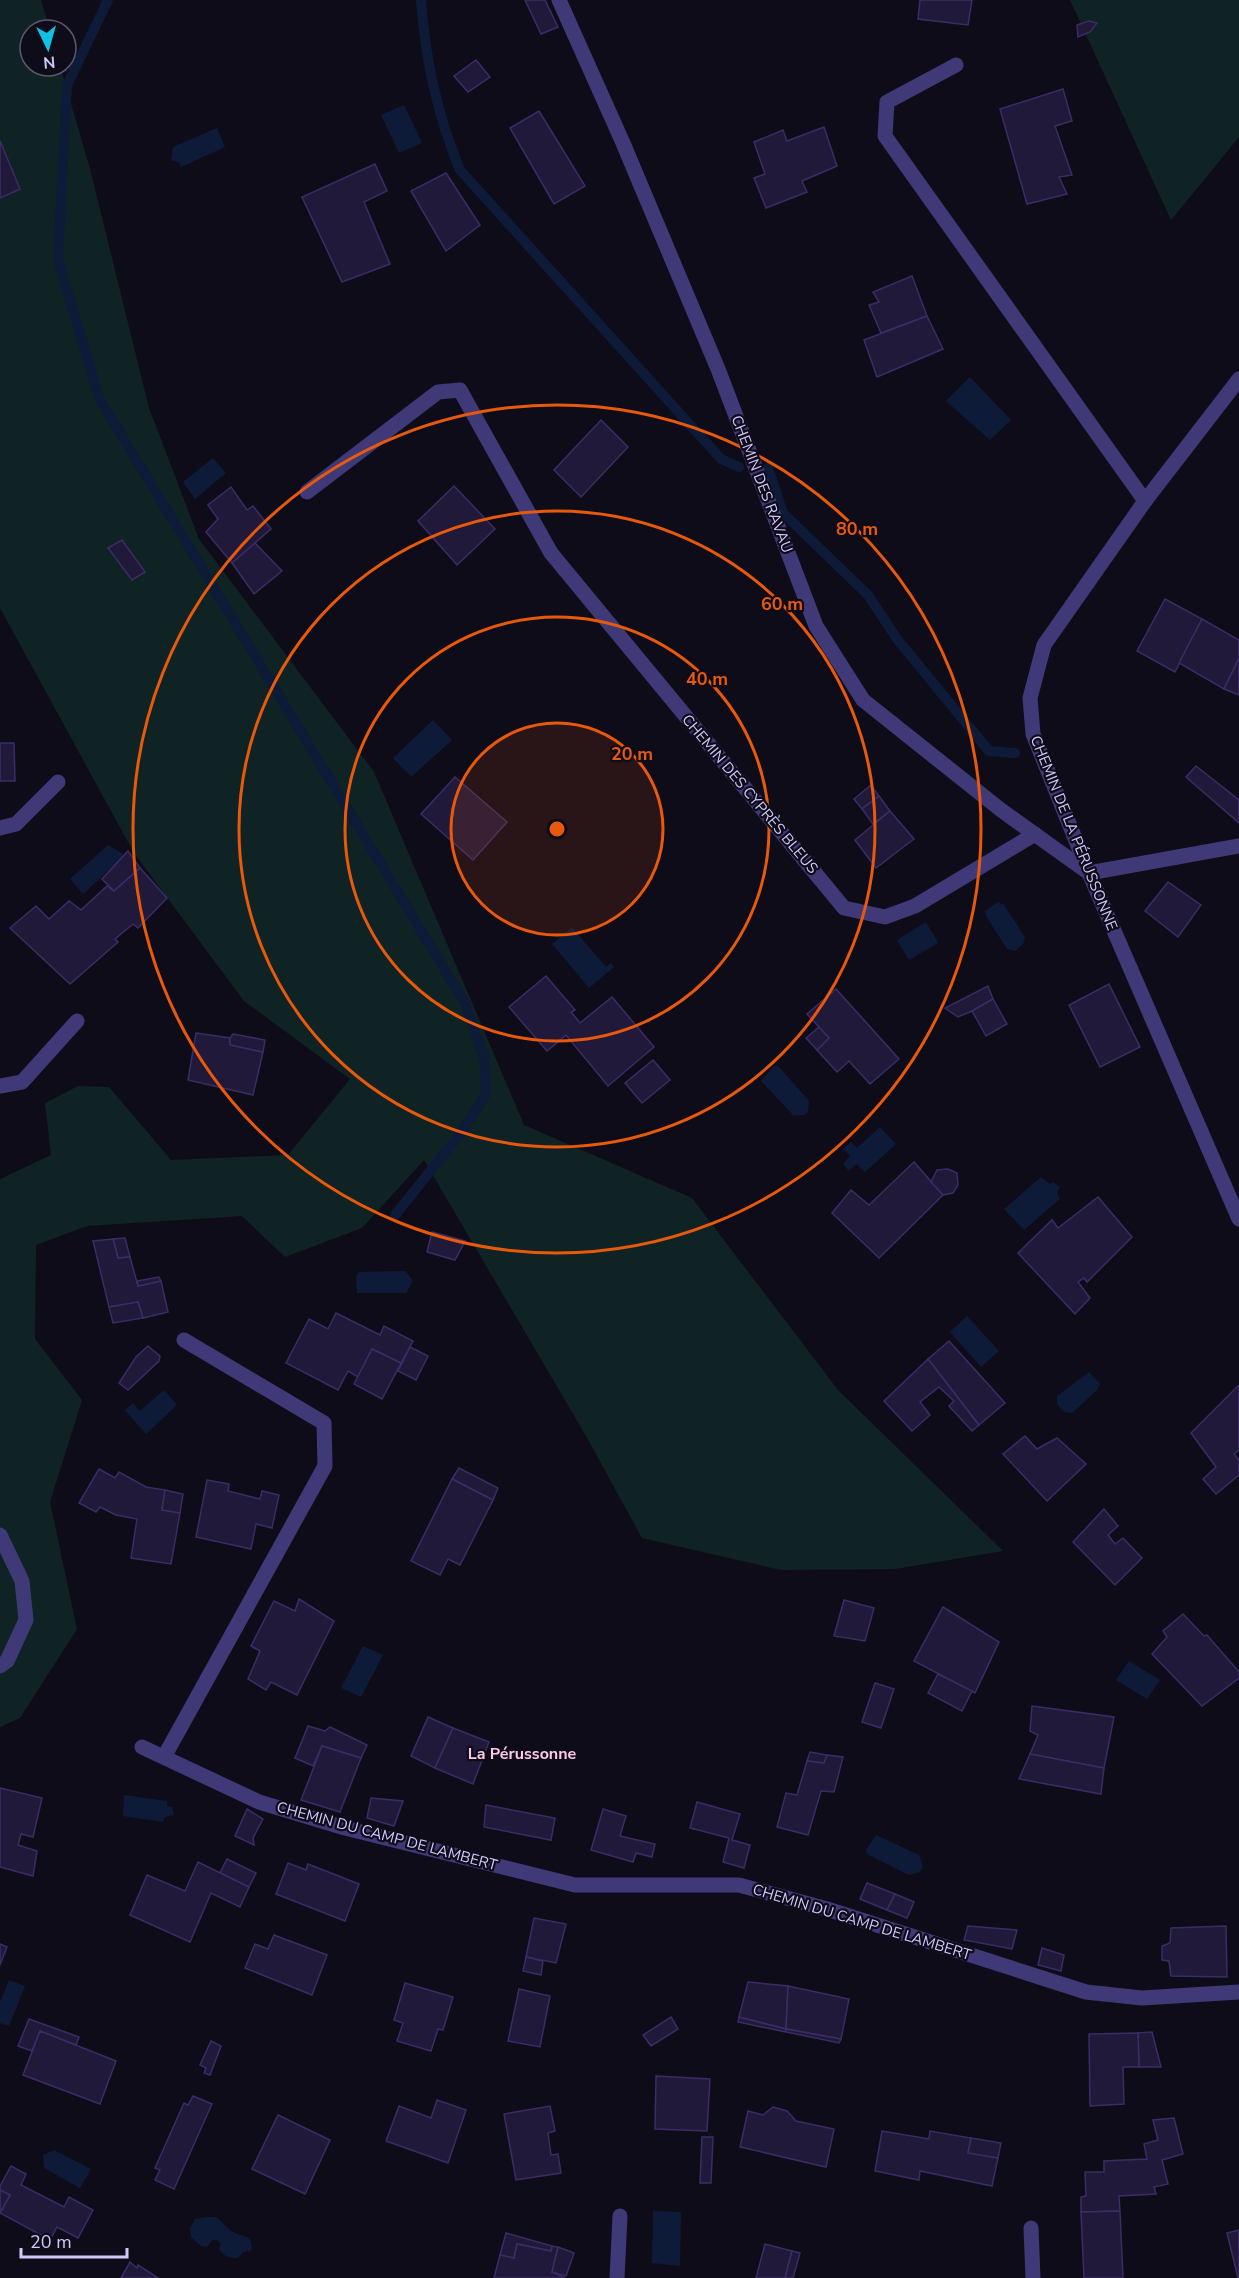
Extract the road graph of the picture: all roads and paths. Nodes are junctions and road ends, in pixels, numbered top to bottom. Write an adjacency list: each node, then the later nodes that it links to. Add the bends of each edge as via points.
1 (559, 0): 8 (street, CHEMIN DES RAVAU, via 718,369 816,626 863,700)
2 (956, 65): 5 (street, via 887,102 885,136)
3 (1239, 379): 5 (street, CHEMIN DE LA PÉRUSSONNE)
4 (307, 492): 8 (street, CHEMIN DES CYPRÈS BLEUS, via 438,392 460,390 551,553 843,908 885,917 915,906)
5 (1145, 501): 10 (street, CHEMIN DE LA PÉRUSSONNE, via 1044,645 1030,698 1033,734)
6 (58, 782): 7 (street, via 16,824)
7 (0, 828)
8 (1035, 834): 10 (street, CHEMIN DES RAVAU)
9 (1239, 846): 10 (street)
10 (1089, 873): 13 (street, CHEMIN DE LA PÉRUSSONNE)
11 (77, 1021): 12 (street, via 22,1082)
12 (0, 1086)
13 (1239, 1219)
14 (184, 1340): 18 (street, via 324,1423 326,1466)
15 (0, 1535): 16 (street, via 22,1581 26,1620 7,1661)
16 (0, 1666)
17 (142, 1747): 18 (street, CHEMIN DU CAMP DE LAMBERT)
18 (164, 1757): 19 (street, CHEMIN DU CAMP DE LAMBERT, via 259,1802 345,1828 575,1884 739,1885 1086,1992 1142,1998)
19 (1239, 1992)
20 (620, 2216): 22 (street)
21 (1031, 2228): 23 (street)
22 (618, 2278)
23 (1033, 2278)

